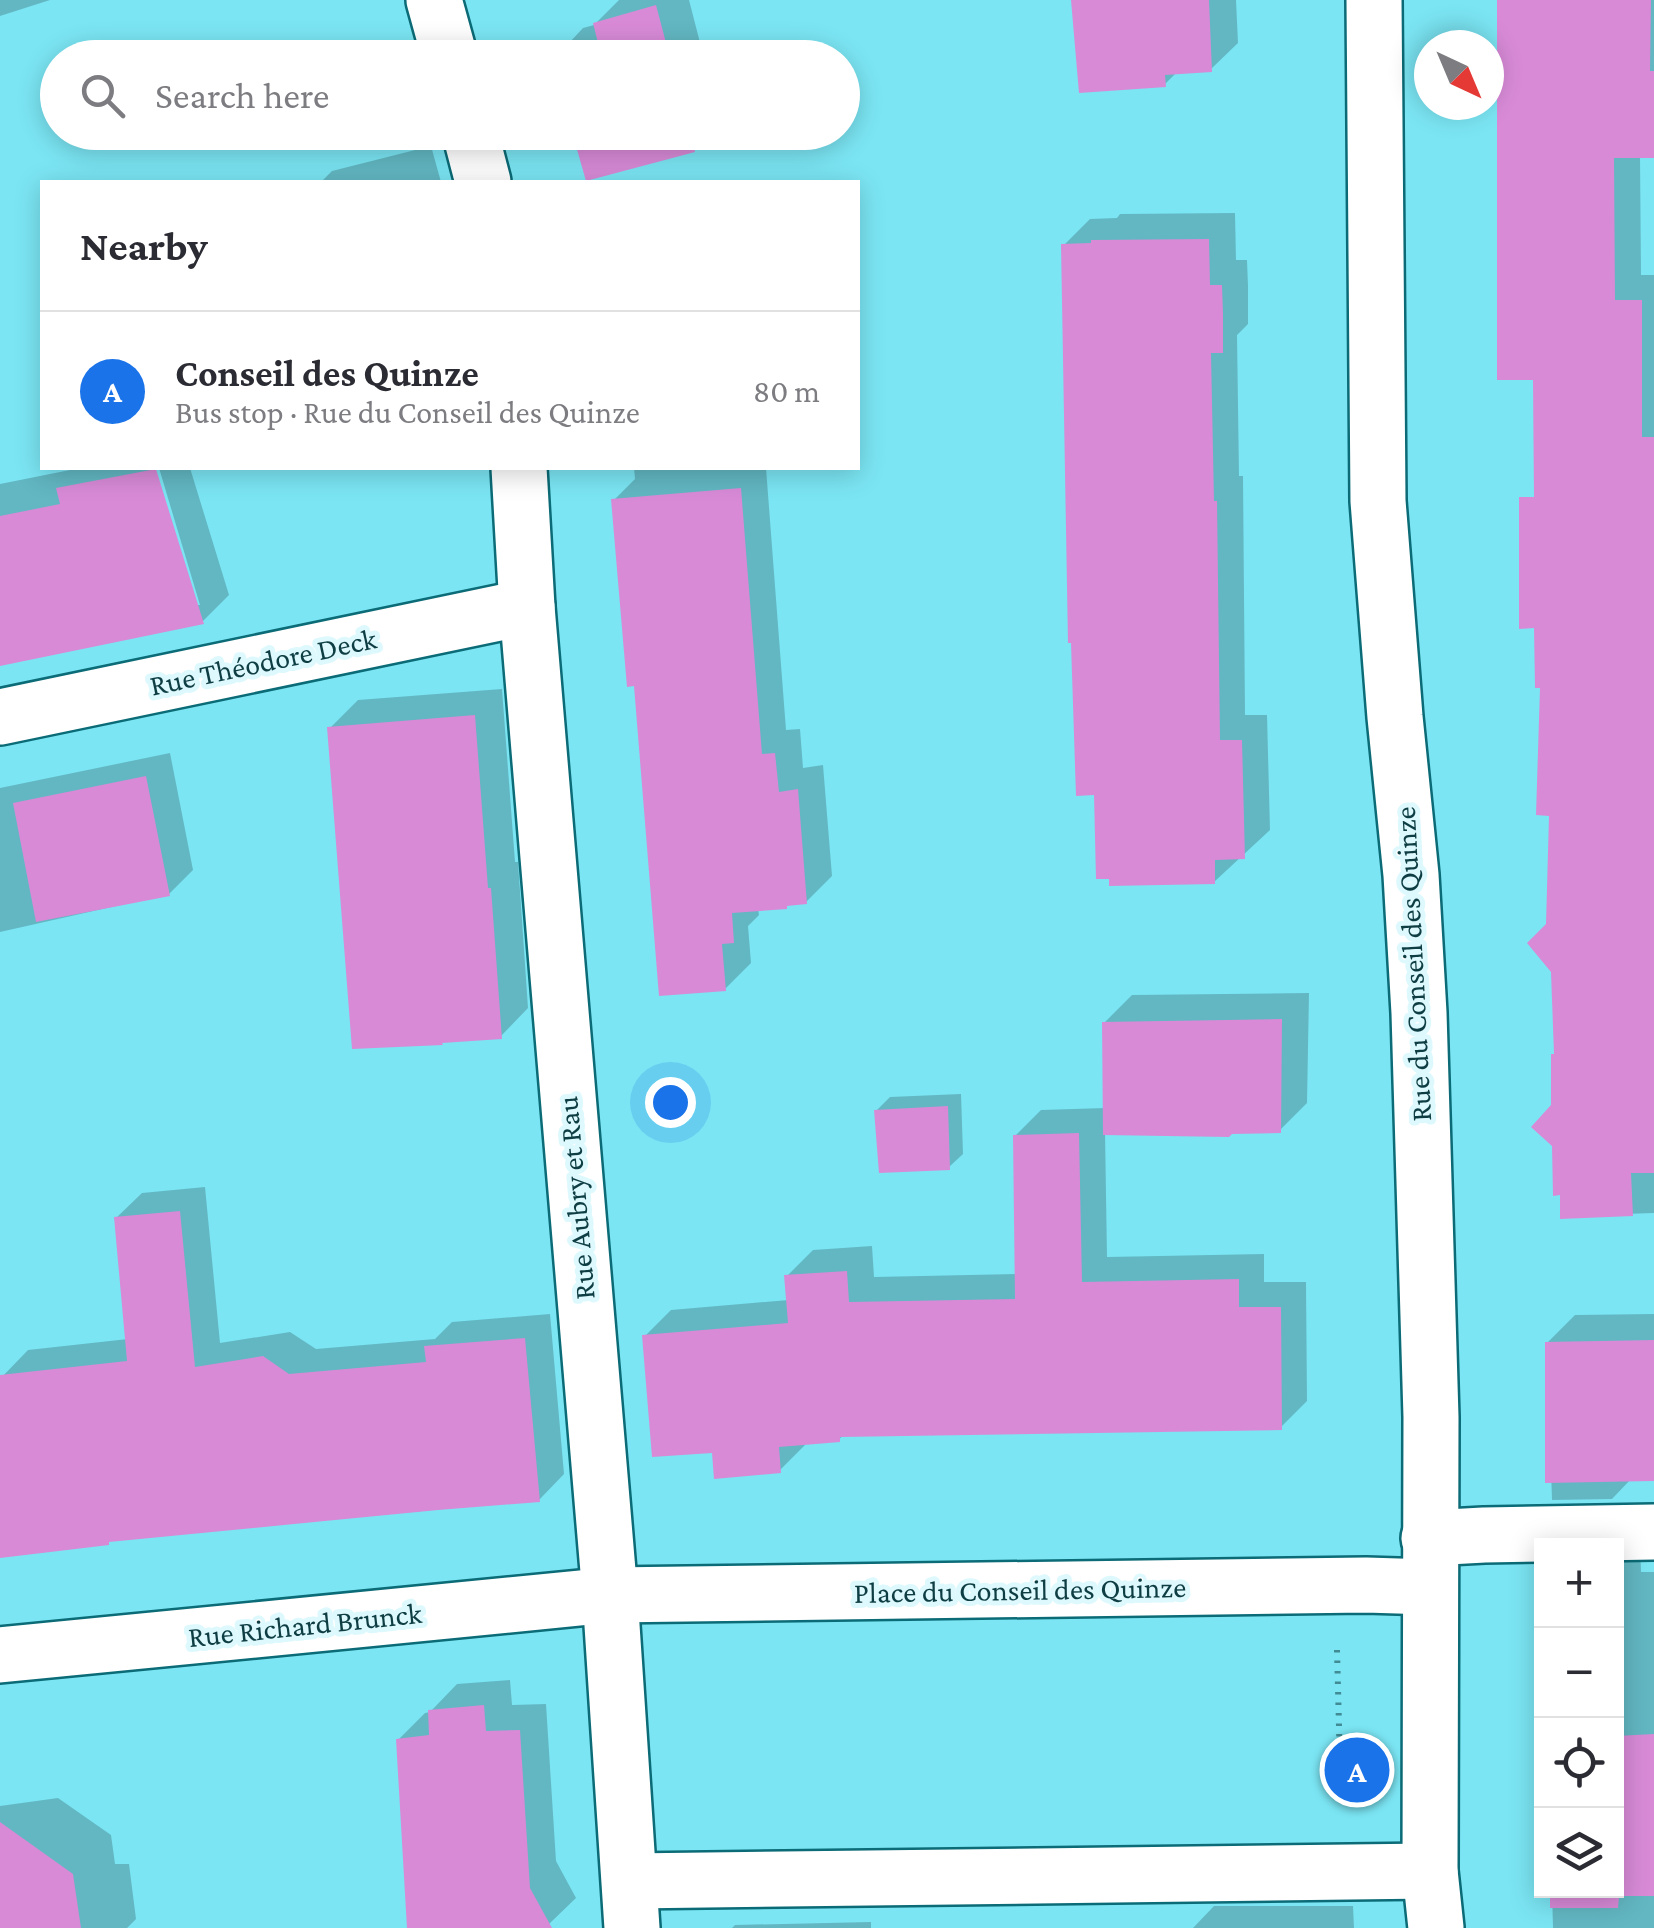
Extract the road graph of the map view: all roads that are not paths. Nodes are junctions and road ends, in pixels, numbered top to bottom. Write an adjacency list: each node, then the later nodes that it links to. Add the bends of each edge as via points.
1 (434, 0): 3 (street)
2 (1374, 0): 10 (street, Rue du Conseil des Quinze, via 1378,501 1419,1013)
3 (445, 40)
4 (475, 150): 5 (street)
5 (482, 180)
6 (518, 470): 7 (street, Rue Aubry et Rau)
7 (527, 607): 8 (street, Rue Théodore Deck); 11 (street, Rue Aubry et Rau)
8 (0, 717)
9 (1654, 1532): 10 (street, Place du Conseil des Quinze, via 1484,1534)
10 (1430, 1562): 11 (street, Place du Conseil des Quinze, via 1366,1585); 13 (street, Rue du Conseil des Quinze)
11 (610, 1595): 12 (street, Rue Richard Brunck); 14 (street, Rue Aubry et Rau)
12 (0, 1655)
13 (1430, 1871): 14 (street); 15 (street, Rue du Conseil des Quinze)
14 (631, 1905)
15 (1436, 1928)

